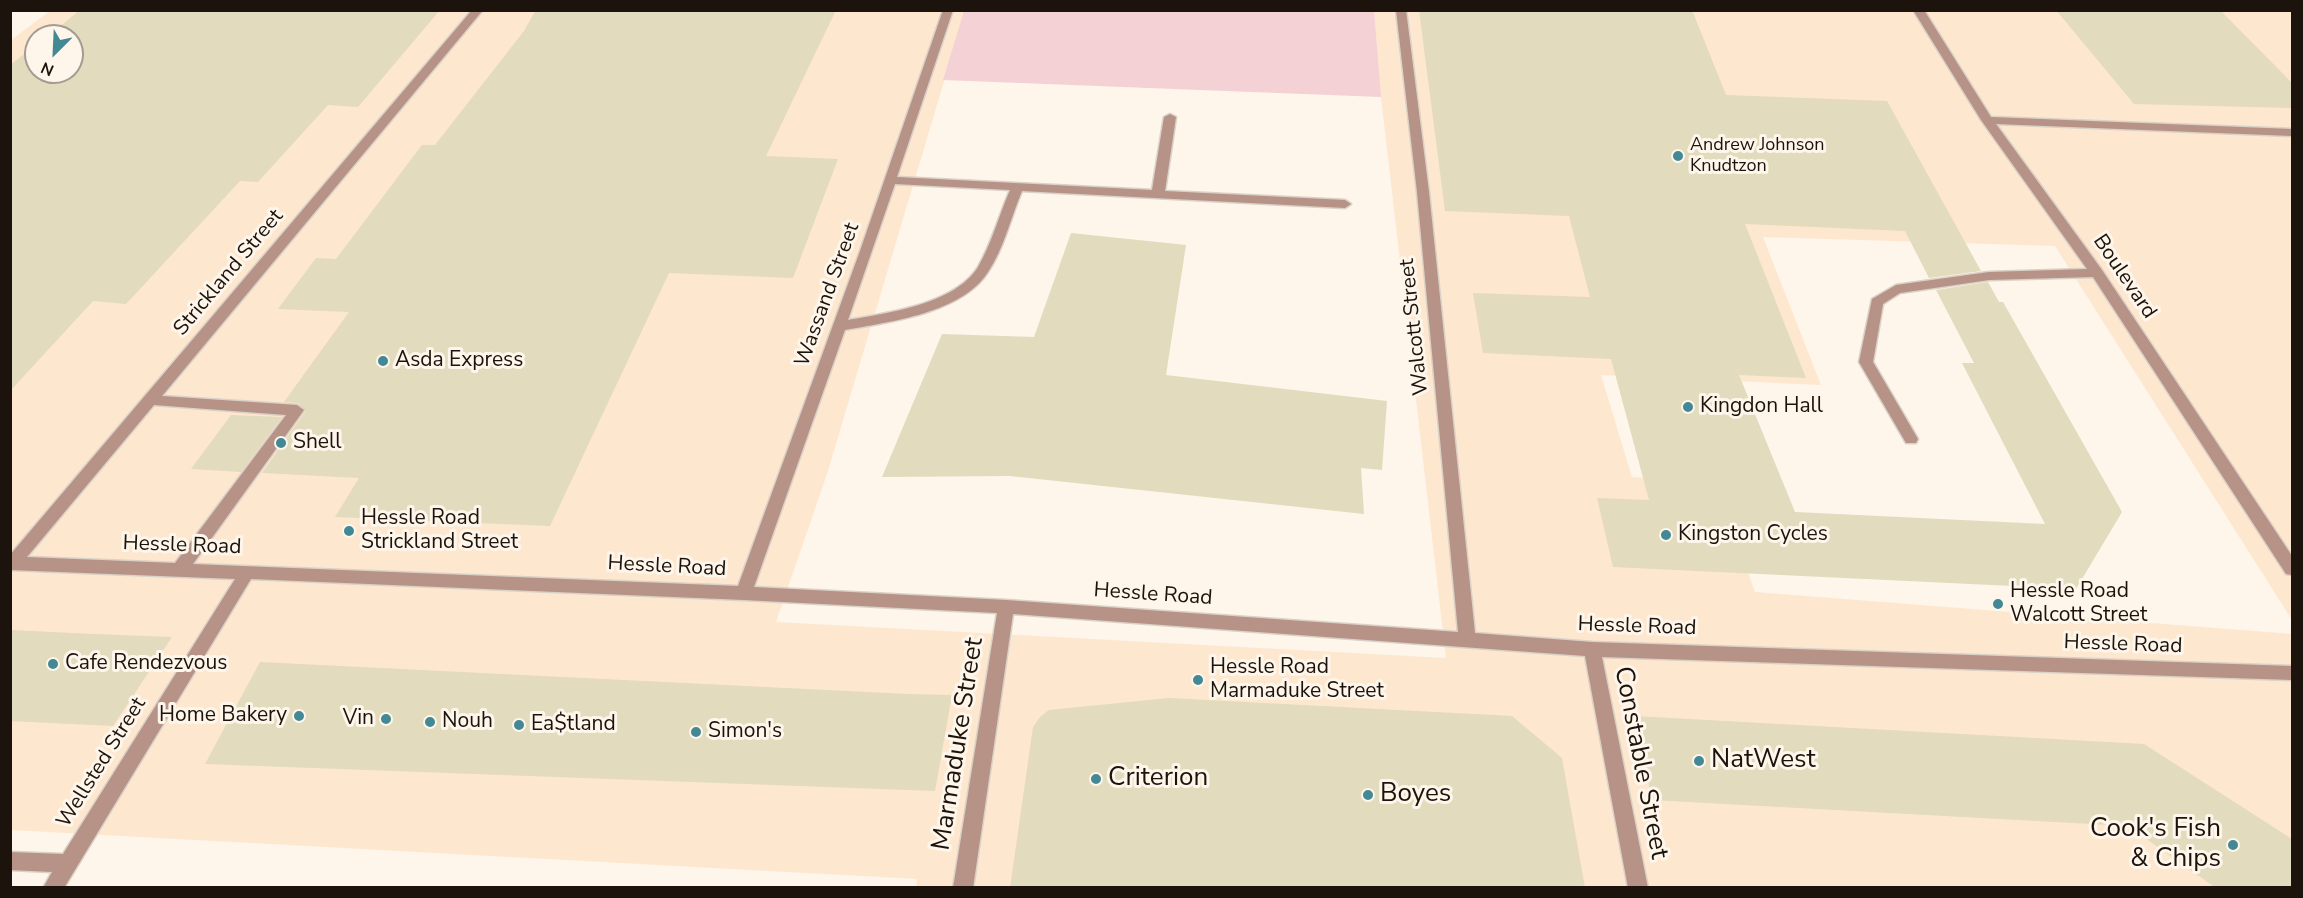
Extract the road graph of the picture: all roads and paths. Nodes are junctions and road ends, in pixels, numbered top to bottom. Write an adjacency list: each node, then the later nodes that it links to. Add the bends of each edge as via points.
1 (478, 10): 14 (street, Strickland Street)
2 (948, 10): 8 (street, Wassand Street)
3 (1401, 10): 22 (street, Walcott Street)
4 (1918, 10): 6 (street, Boulevard)
5 (1170, 117): 10 (street)
6 (1987, 120): 7 (street); 12 (street, Boulevard)
7 (2292, 132)
8 (890, 180): 9 (street); 13 (street, Wassand Street)
9 (1017, 187): 10 (street); 13 (street, via 981,273 961,291 915,311)
10 (1158, 194): 11 (street)
11 (1345, 204)
12 (2097, 273): 15 (street, via 1989,276 1896,289 1877,302 1866,363); 18 (street, Boulevard)
13 (839, 326): 20 (street, Wassand Street)
14 (150, 400): 16 (street, Strickland Street); 17 (street, via 297,410)
15 (1911, 439)
16 (12, 563): 17 (street, Hessle Road)
17 (181, 568): 19 (street, Hessle Road)
18 (2292, 569)
19 (248, 571): 20 (street, Hessle Road); 26 (street, Wellsted Street)
20 (744, 592): 21 (street, Hessle Road)
21 (1006, 607): 22 (street, Hessle Road); 28 (street, Marmaduke Street)
22 (1467, 641): 23 (street, Hessle Road)
23 (1592, 649): 24 (street, Hessle Road); 29 (street, Constable Street)
24 (2292, 673)
25 (10, 861): 26 (street)
26 (67, 863): 27 (street, Wellsted Street)
27 (52, 888)
28 (963, 888)
29 (1638, 888)

